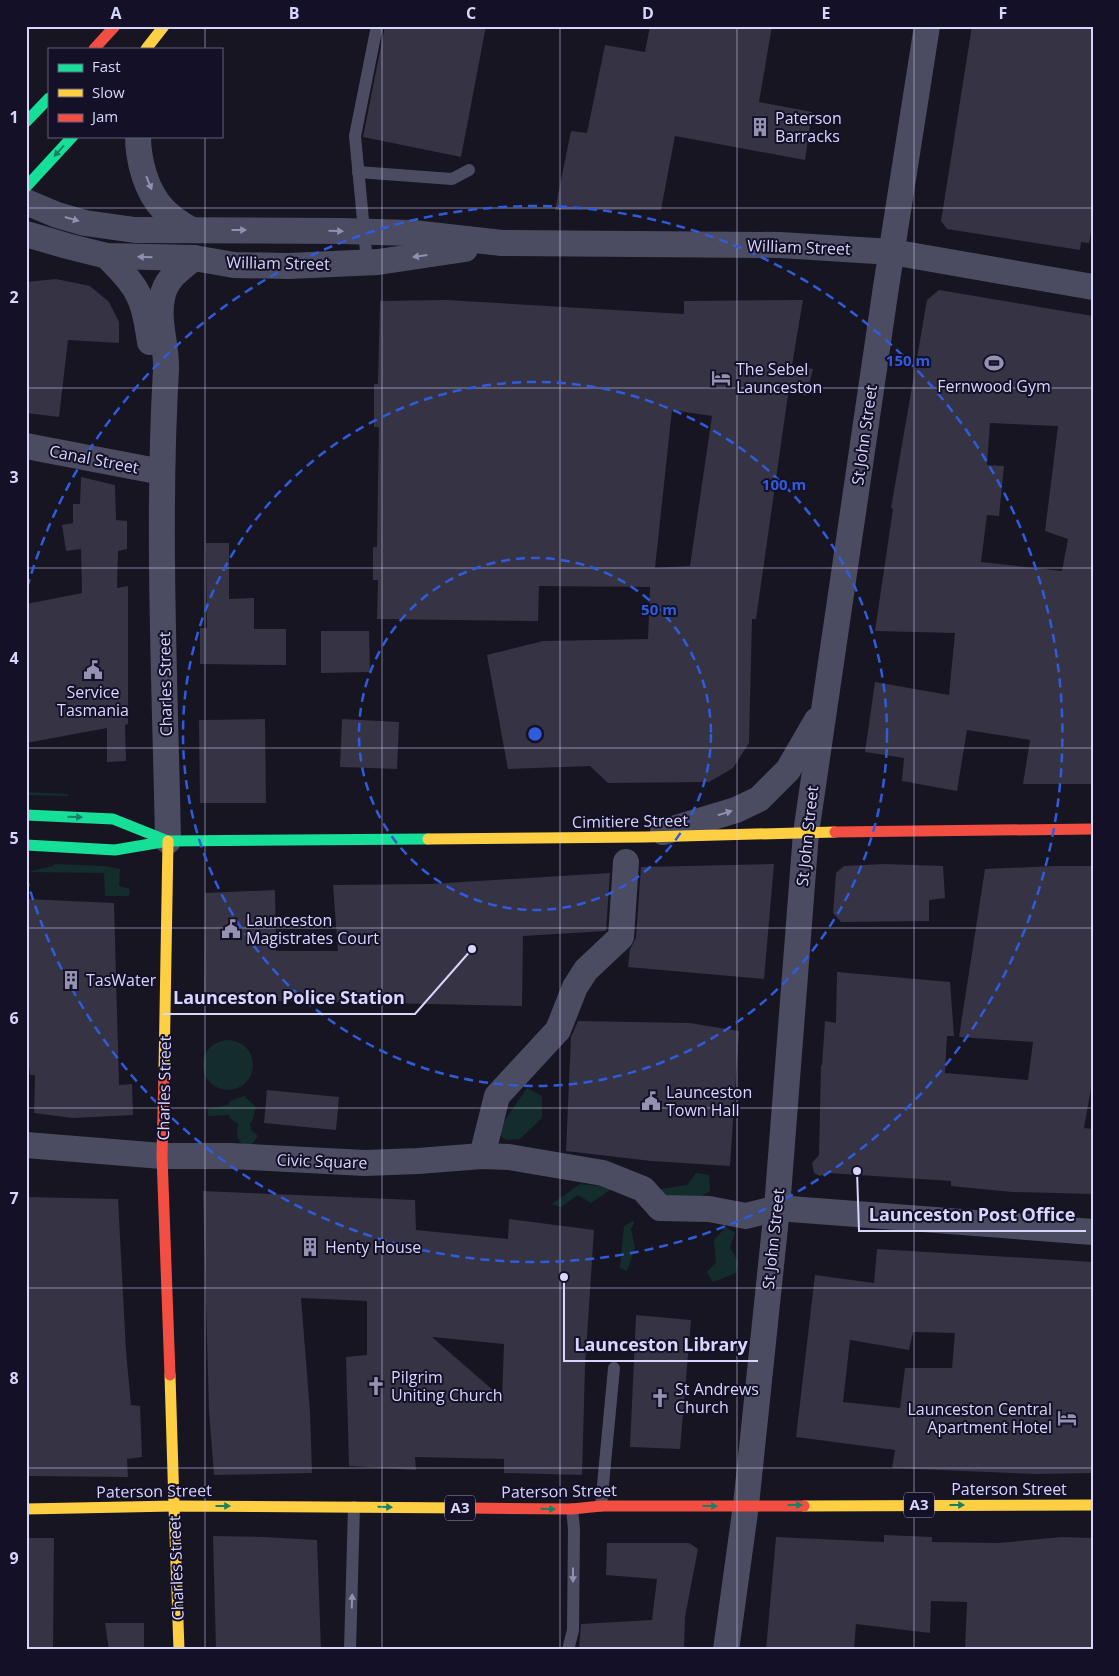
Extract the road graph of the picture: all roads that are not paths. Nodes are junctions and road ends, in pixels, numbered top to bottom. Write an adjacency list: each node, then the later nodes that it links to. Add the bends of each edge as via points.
1 (115, 26): 4 (main road)
2 (377, 26): 10 (lane, via 355,136)
3 (927, 26): 17 (street, St John Street)
4 (95, 48)
5 (48, 99): 6 (main road)
6 (26, 122)
7 (71, 138): 11 (main road, one-way to 11)
8 (138, 138): 13 (street, one-way to 13, via 146,178 155,198 163,210)
9 (469, 170): 10 (lane, via 452,179)
10 (358, 172): 14 (lane)
11 (26, 187)
12 (26, 202): 13 (street, William Street, one-way to 13, via 57,215 106,227)
13 (191, 230): 14 (street, William Street, one-way to 14)
14 (363, 232): 16 (street, William Street); 20 (lane)
15 (26, 234): 18 (street, William Street)
16 (502, 243): 17 (street, William Street, via 780,245); 20 (street, William Street, one-way to 20)
17 (892, 252): 21 (street, William Street); 25 (street, St John Street)
18 (107, 256): 19 (street, William Street, one-way to 18); 22 (street, Charles Street, via 132,284 144,311)
19 (194, 258): 20 (street, William Street, via 234,266); 22 (street, Charles Street, via 168,281 162,298 160,311 166,367)
20 (367, 262)
21 (1093, 287)
22 (163, 407): 24 (street, Charles Street)
23 (26, 446): 24 (street, Canal Street)
24 (162, 472): 30 (street, Charles Street)
25 (824, 710): 28 (street, St John Street); 29 (street, one-way to 25, via 736,810 759,799 788,770)
26 (26, 815): 30 (main road, Cimitiere Street, one-way to 30, via 113,819)
27 (1093, 829): 28 (main road, Cimitiere Street)
28 (806, 833): 29 (main road, Cimitiere Street); 36 (street, St John Street)
29 (645, 837): 30 (main road, Cimitiere Street)
30 (168, 841): 31 (main road, Cimitiere Street, via 115,850); 34 (main road, Charles Street)
31 (26, 845)
32 (626, 862): 35 (street, via 621,937 586,970 575,987 558,1030 497,1096)
33 (26, 1145): 34 (street, Civic Square)
34 (162, 1156): 35 (street, Civic Square, via 365,1163); 41 (main road, Charles Street)
35 (482, 1156): 36 (street, Civic Square, via 509,1157 603,1172 643,1190 660,1208 709,1209 746,1216)
36 (777, 1208): 37 (street, Civic Square); 39 (street, St John Street)
37 (1093, 1232)
38 (614, 1368): 42 (lane)
39 (746, 1505): 40 (main road, Paterson Street / A3, one-way to 40); 42 (main road, Paterson Street / A3, one-way to 39); 49 (street, St John Street)
40 (1093, 1505)
41 (174, 1506): 43 (main road, Paterson Street / A3, one-way to 43); 44 (main road, Paterson Street); 46 (main road, Charles Street)
42 (601, 1506): 45 (main road, Paterson Street / A3)
43 (354, 1507): 45 (main road, Paterson Street / A3, one-way to 45); 47 (lane, one-way to 43)
44 (26, 1509)
45 (572, 1509): 48 (lane, one-way to 48, via 573,1630)
46 (180, 1650)
47 (350, 1650)
48 (568, 1650)
49 (726, 1650)

